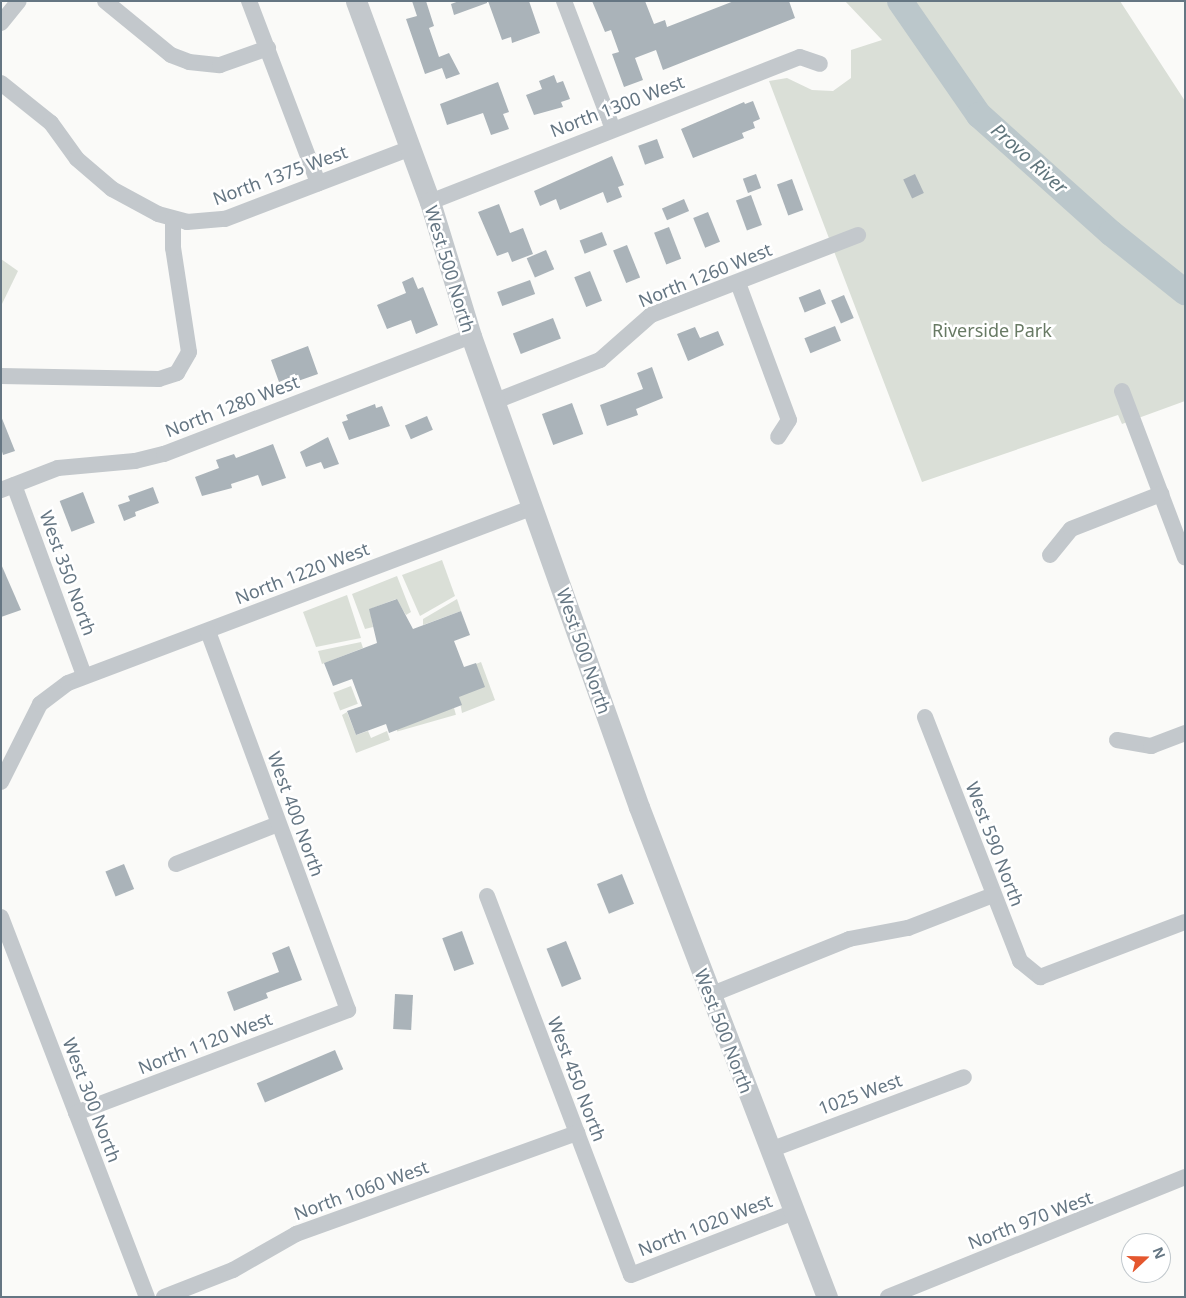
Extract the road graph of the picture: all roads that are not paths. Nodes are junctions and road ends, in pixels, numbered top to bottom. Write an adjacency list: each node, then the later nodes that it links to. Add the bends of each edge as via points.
1 (19, 1): 6 (street)
2 (105, 1): 7 (street, via 171,54 189,62 220,65)
3 (249, 1): 7 (street)
4 (356, 1): 11 (street, West 500 North)
5 (564, 1): 10 (street)
6 (1, 22)
7 (268, 48): 12 (street)
8 (820, 64): 10 (street, North 1300 West, via 800,57)
9 (1, 83): 14 (street, North 1375 West, via 50,123 77,159 112,189)
10 (613, 129): 13 (street, North 1300 West)
11 (411, 148): 12 (street, North 1375 West); 13 (street, West 500 North)
12 (318, 184): 14 (street, North 1375 West, via 226,219 207,222)
13 (430, 202): 17 (street, West 500 North)
14 (173, 219): 18 (street, via 173,248 189,352 177,373 160,379)
15 (858, 235): 16 (street, North 1260 West)
16 (738, 283): 20 (street, North 1260 West, via 651,315 600,360); 21 (street, via 789,420)
17 (471, 336): 20 (street, West 500 North); 22 (street, North 1280 West, via 164,454 135,461 58,468)
18 (1, 376)
19 (1122, 391): 23 (street)
20 (494, 402): 24 (street, West 500 North)
21 (778, 437)
22 (8, 488): 28 (street, West 350 North)
23 (1161, 494): 25 (street, via 1071,529); 26 (street)
24 (533, 507): 27 (street, North 1220 West); 39 (street, West 500 North, via 639,807)
25 (1050, 554)
26 (1185, 558)
27 (208, 631): 28 (street, North 1220 West); 33 (street, West 400 North)
28 (84, 675): 32 (street, via 52,692 40,704)
29 (925, 717): 35 (street, West 590 North)
30 (1185, 733): 31 (street, via 1151,746)
31 (1117, 740)
32 (1, 782)
33 (278, 824): 34 (street); 40 (street, West 400 North)
34 (176, 864)
35 (993, 895): 38 (street, West 590 North, via 1020,961 1040,976); 39 (street, via 908,928 849,939)
36 (487, 896): 43 (street, West 450 North)
37 (1, 918): 42 (street, West 300 North)
38 (1185, 922)
39 (710, 995): 44 (street, West 500 North)
40 (348, 1010): 42 (street, North 1120 West)
41 (964, 1077): 44 (street, 1025 West)
42 (76, 1113): 48 (street, West 300 North)
43 (577, 1133): 47 (street, West 450 North); 49 (street, North 1060 West, via 296,1234 233,1270)
44 (770, 1150): 46 (street, West 500 North)
45 (1185, 1177): 51 (street, North 970 West)
46 (794, 1212): 47 (street, North 1020 West); 50 (street, West 500 North)
47 (631, 1275)
48 (147, 1297)
49 (164, 1297)
50 (827, 1297)
51 (888, 1297)

